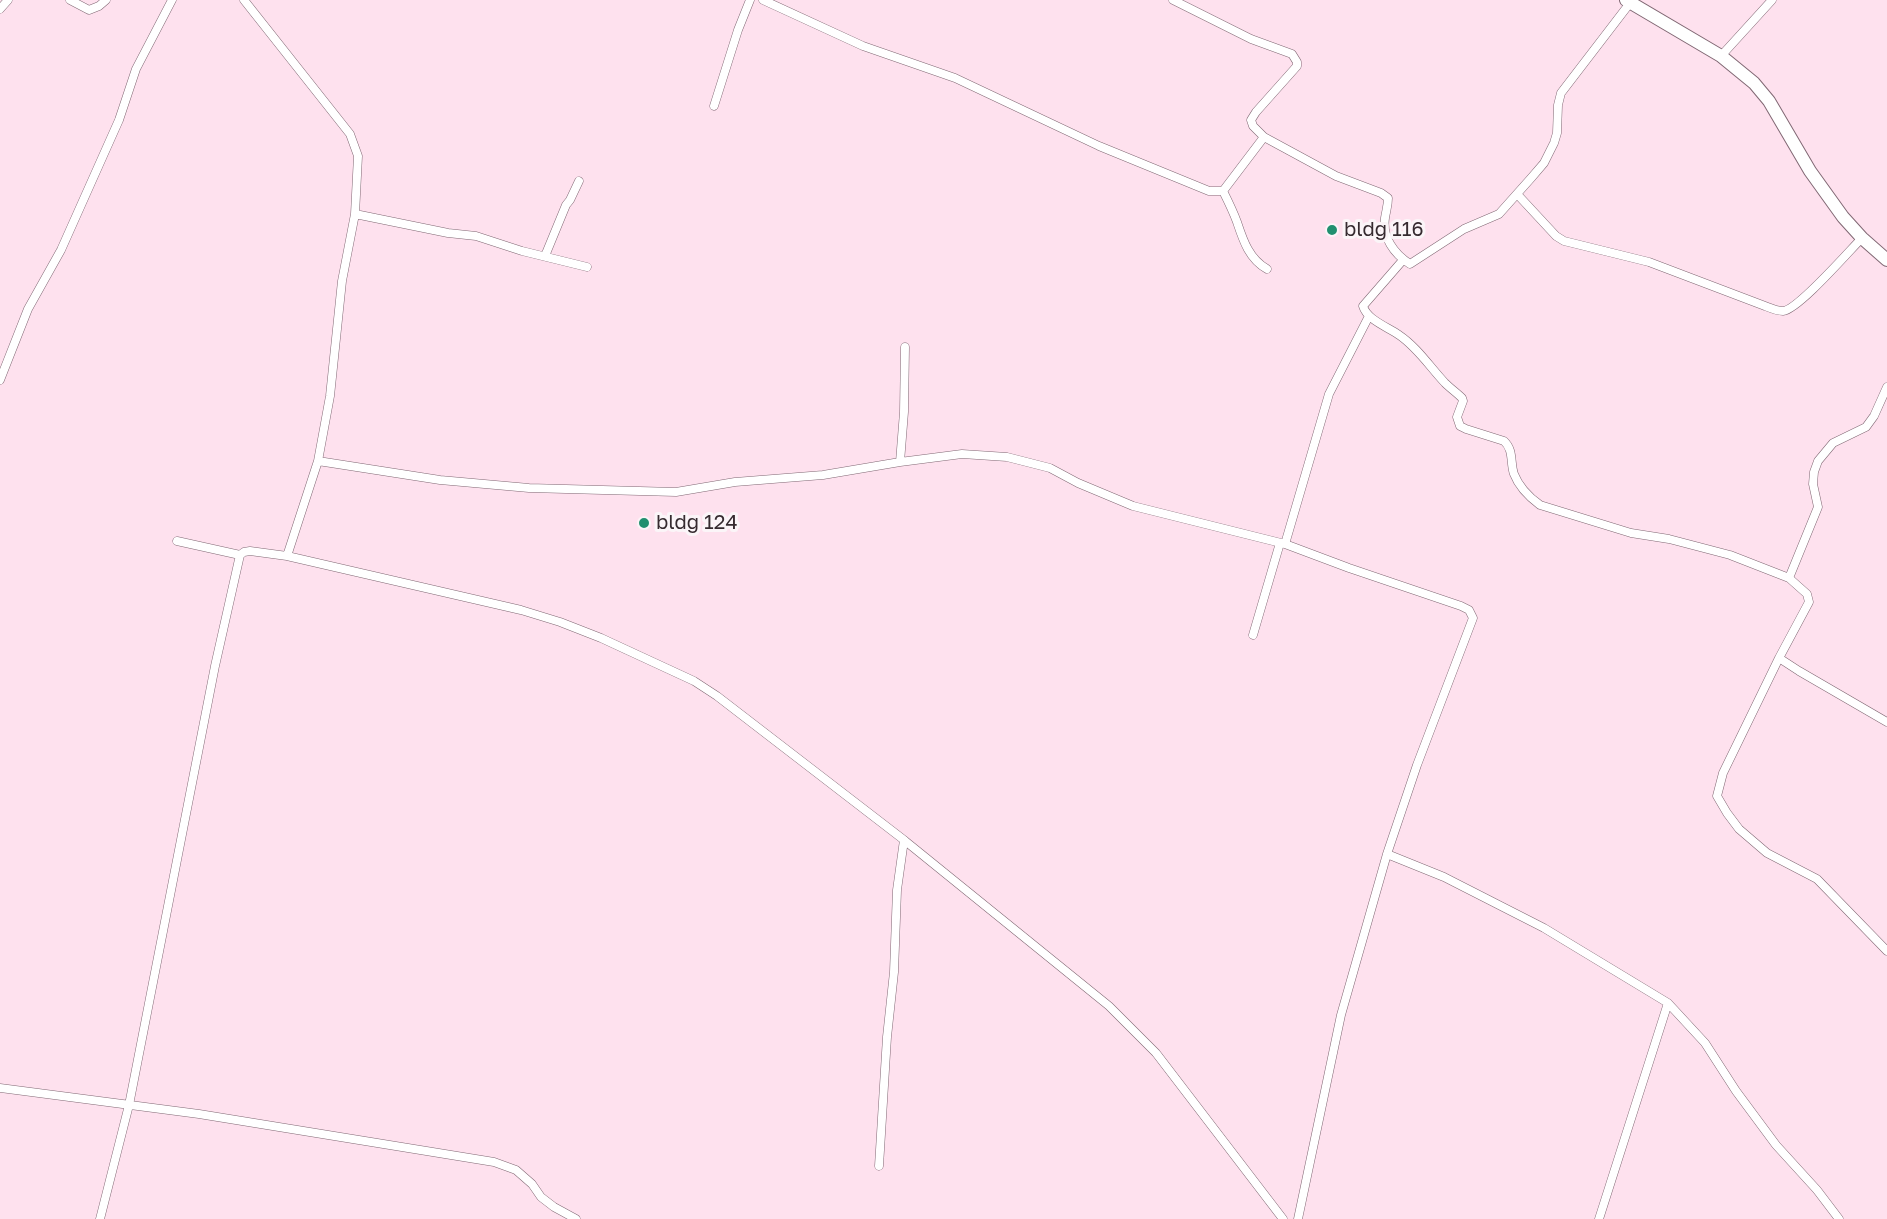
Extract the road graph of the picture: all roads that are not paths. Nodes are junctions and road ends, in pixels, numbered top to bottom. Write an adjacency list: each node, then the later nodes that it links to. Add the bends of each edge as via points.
1 (8, 0): 12 (street)
2 (70, 0): 3 (street, via 89,10)
3 (106, 0)
4 (172, 0): 28 (street, via 136,69 109,141 61,249 28,309)
5 (244, 0): 19 (street, via 350,134 358,156)
6 (750, 0): 14 (street)
7 (763, 0): 11 (street)
8 (1173, 0): 15 (street, via 1251,39 1292,54 1297,66 1251,120)
9 (1772, 0): 13 (street)
10 (1628, 1): 13 (main road); 18 (street, via 1561,93 1554,143 1544,163)
11 (780, 4): 17 (street, via 863,46 955,78 1109,150 1209,190)
12 (0, 9)
13 (1721, 56): 20 (main road, via 1769,101 1810,171)
14 (714, 106)
15 (1264, 137): 17 (street); 22 (street, via 1336,176 1388,198 1385,235)
16 (579, 181): 21 (street)
17 (1223, 191): 25 (street, via 1243,242)
18 (1517, 194): 20 (street, via 1564,241 1649,262 1784,311 1804,298); 22 (street, via 1499,214 1464,229 1410,264)
19 (355, 214): 21 (street, via 476,236); 30 (street)
20 (1862, 238): 23 (main road)
21 (545, 256): 24 (street)
22 (1403, 260): 26 (street, via 1364,306)
23 (1887, 260)
24 (587, 267)
25 (1267, 269)
26 (1369, 316): 33 (street, via 1329,394); 36 (street, via 1402,337 1462,398 1457,417 1460,426 1508,445 1513,472 1540,505 1632,533 1730,555)
27 (905, 347): 31 (street)
28 (0, 380)
29 (1887, 387): 36 (street, via 1866,427 1833,443 1818,460 1813,484 1817,513)
30 (318, 461): 31 (street, via 440,480 529,488 676,492); 35 (street)
31 (900, 462): 33 (street, via 962,454 1030,461 1133,506)
32 (177, 541): 34 (street)
33 (1282, 544): 37 (street); 41 (street, via 1461,606 1473,618)
34 (240, 555): 35 (street, via 250,551); 45 (street)
35 (287, 556): 40 (street, via 521,610 631,652 717,696)
36 (1790, 578): 38 (street, via 1807,594 1809,602)
37 (1253, 635)
38 (1779, 658): 39 (street); 42 (street, via 1723,773 1717,796 1739,829 1767,853 1817,879)
39 (1887, 722)
40 (904, 840): 46 (street, via 897,891); 49 (street, via 1117,1014 1163,1062)
41 (1387, 854): 43 (street, via 1444,877 1544,928); 50 (street, via 1341,1015)
42 (1887, 951)
43 (1668, 1004): 51 (street); 52 (street, via 1705,1043 1776,1145)
44 (0, 1088): 45 (street)
45 (129, 1105): 47 (street); 48 (street, via 494,1162 516,1170 541,1197)
46 (879, 1166)
47 (100, 1219)
48 (576, 1219)
49 (1283, 1219)
50 (1298, 1219)
51 (1599, 1219)
52 (1839, 1219)

